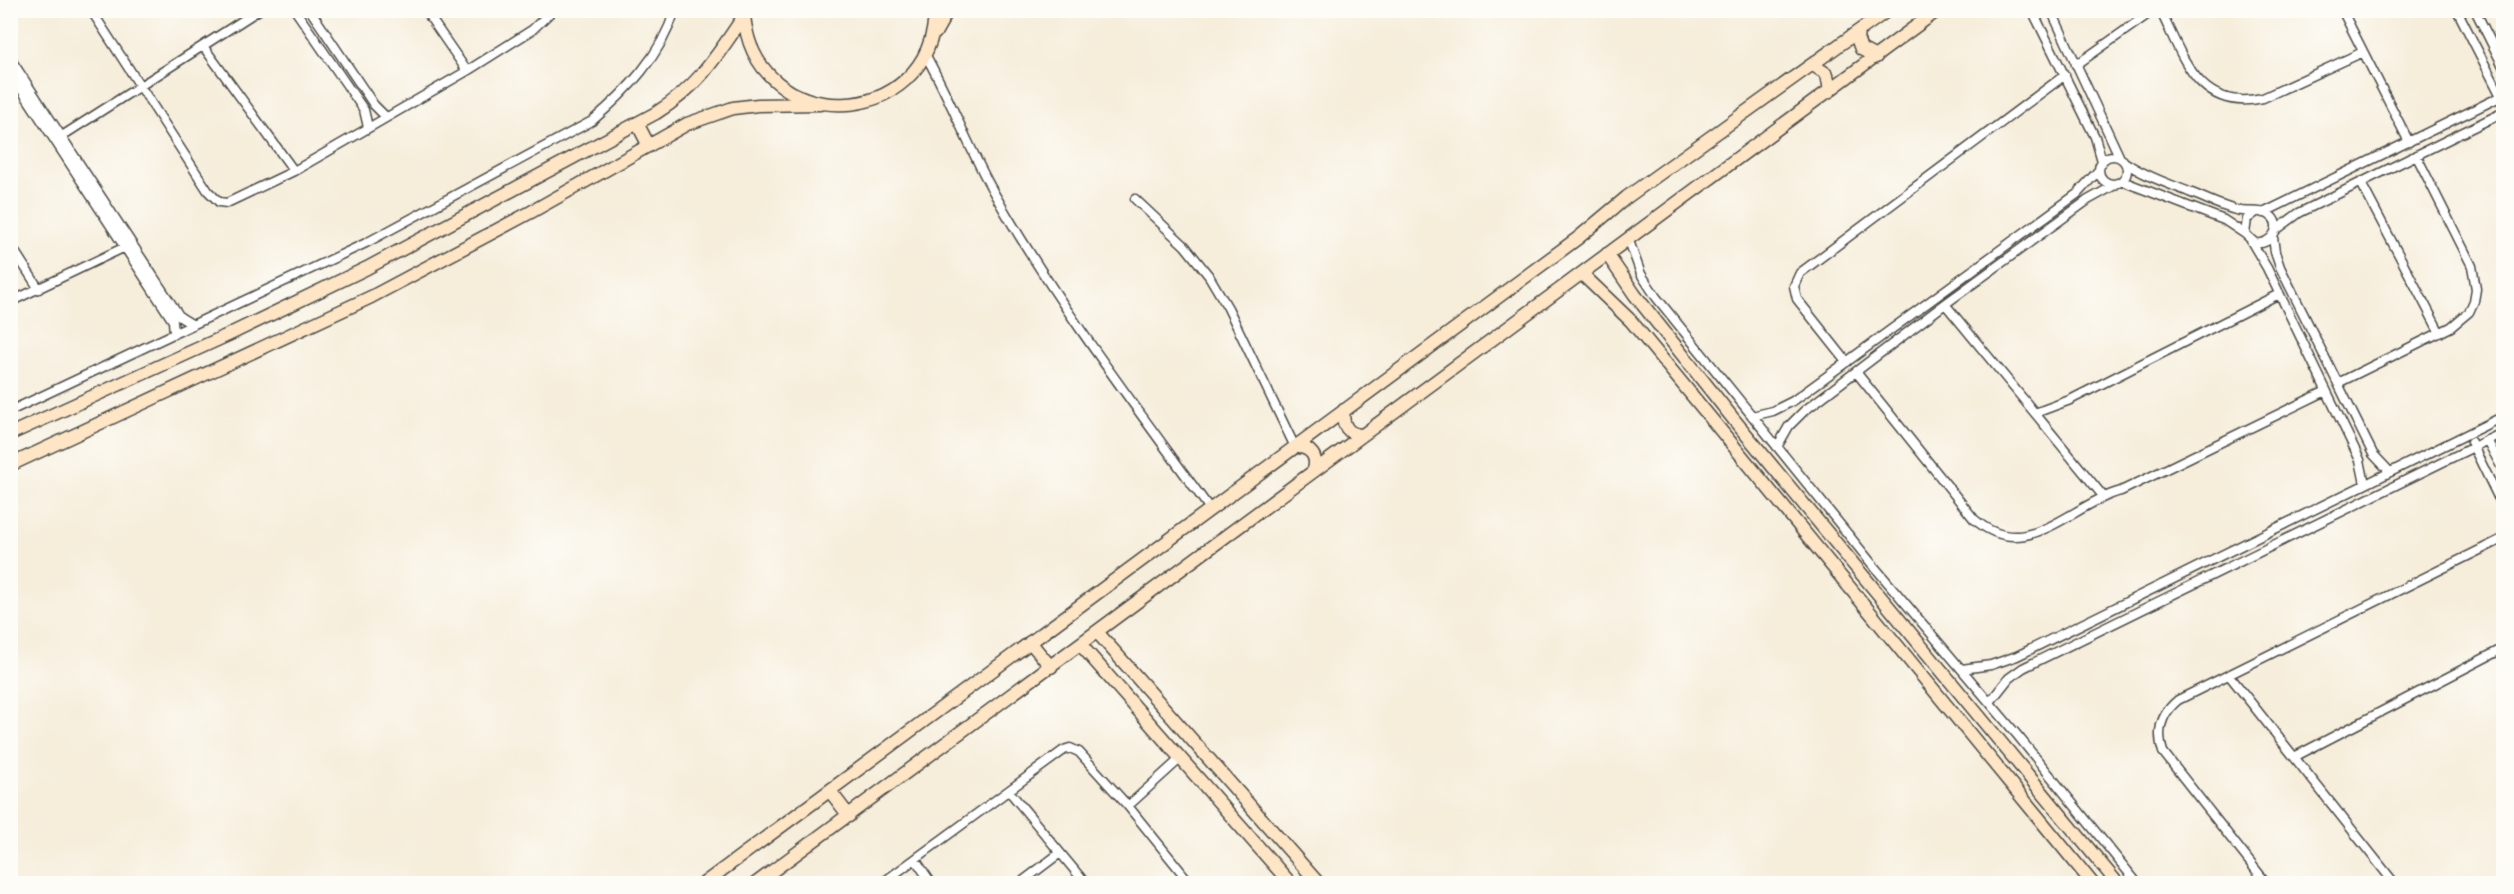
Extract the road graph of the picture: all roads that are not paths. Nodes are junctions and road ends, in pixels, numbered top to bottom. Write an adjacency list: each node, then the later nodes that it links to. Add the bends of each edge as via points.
1 (91, 10): 32 (street)
2 (259, 10): 21 (street)
3 (295, 10): 39 (street, via 364,111)
4 (310, 10): 37 (street)
5 (425, 10): 29 (street)
6 (553, 10): 29 (street, via 532,30)
7 (675, 10): 63 (street, via 648,63 624,93 592,121 366,243)
8 (935, 10): 22 (street)
9 (948, 10): 22 (street)
10 (1888, 10): 20 (street)
11 (1938, 10): 24 (street)
12 (2032, 10): 31 (street)
13 (2051, 10): 27 (street)
14 (2154, 10): 27 (street)
15 (2160, 10): 23 (street, via 2193,75 2210,92 2232,101 2264,99)
16 (2342, 10): 23 (street)
17 (2457, 10): 34 (street)
18 (2475, 10): 28 (street)
19 (744, 13): 35 (street, via 749,40 767,73 796,95); 38 (street, via 716,58 689,89)
20 (1858, 33): 24 (street, via 1861,49); 26 (street)
21 (203, 46): 32 (street); 46 (street)
22 (927, 48): 35 (street, via 911,74 881,96 857,104); 89 (street, via 958,126 1040,269)
23 (2362, 52): 41 (street)
24 (1876, 57): 33 (street)
25 (10, 58): 40 (street)
26 (1813, 65): 33 (street, via 1827,74); 70 (street, via 1627,197 1578,238)
27 (2076, 65): 45 (street)
28 (2504, 68)
29 (467, 71): 37 (street)
30 (10, 72): 56 (street)
31 (2065, 75): 44 (street, via 2095,137); 66 (street, via 1800,273 1794,286 1797,299)
32 (140, 86): 40 (street); 46 (street, via 208,191 219,201 235,201)
33 (1830, 91): 54 (street)
34 (2502, 98): 41 (street)
35 (820, 104): 42 (street, via 734,108 687,124)
36 (2504, 112): 43 (street)
37 (386, 117): 39 (street)
38 (637, 123): 42 (street); 76 (street, via 367,268)
39 (369, 127): 46 (street)
40 (62, 136): 63 (street, via 180,317)
41 (2409, 142): 51 (street)
42 (649, 146): 83 (street, via 371,297)
43 (2416, 155): 49 (street); 64 (street, via 2476,278 2469,312)
44 (2102, 161): 45 (street, via 2113,156); 47 (street)
45 (2123, 161): 48 (street, via 2127,173); 51 (street, via 2148,176 2228,207)
46 (294, 171)
47 (2098, 171): 48 (street, via 2105,183); 66 (street, via 2077,194)
48 (2118, 183): 53 (street, via 2224,220); 62 (street, via 2088,200)
49 (2361, 183): 52 (street, via 2299,213); 64 (street)
50 (1135, 199): 81 (street, via 1185,246 1209,276)
51 (2259, 213): 52 (street, via 2271,217); 53 (street, via 2247,219)
52 (2275, 233): 53 (street, via 2265,243); 68 (street, via 2280,267)
53 (2248, 237): 60 (street)
54 (1628, 238): 57 (street); 73 (street, via 1656,297)
55 (10, 244): 59 (street)
56 (125, 247): 59 (street); 65 (street, via 173,321)
57 (1607, 254): 58 (street); 97 (street, via 1728,412)
58 (1582, 274): 78 (street); 100 (street, via 1630,321)
59 (39, 289): 61 (street)
60 (2279, 294): 69 (street); 72 (street, via 2070,400)
61 (10, 302)
62 (1945, 304): 67 (street); 72 (street)
63 (193, 325): 65 (street)
64 (2440, 333): 68 (street)
65 (174, 334): 71 (street)
66 (1847, 362): 73 (street, via 1793,402)
67 (1856, 372): 82 (street, via 1796,418); 88 (street, via 1974,519 1996,534 2035,534)
68 (2338, 383): 85 (street, via 2373,454)
69 (2326, 391): 87 (street, via 2360,460); 88 (street, via 2121,492)
70 (1344, 410): 78 (street, via 1347,430); 81 (street)
71 (10, 411)
72 (2035, 413): 88 (street)
73 (1752, 416): 82 (street)
74 (2504, 416): 77 (street)
75 (2504, 432): 79 (street)
76 (10, 434)
77 (2467, 434): 80 (street); 85 (street)
78 (1363, 435): 84 (street)
79 (2487, 440): 80 (street); 86 (street)
80 (2473, 446): 90 (street); 101 (street, via 2023,668 2009,678)
81 (1295, 447): 84 (street, via 1311,452 1315,459); 89 (street)
82 (1777, 447): 98 (street)
83 (10, 465)
84 (1313, 472): 92 (street)
85 (2390, 472): 87 (street)
86 (2504, 472)
87 (2365, 484): 98 (street, via 2017,657)
88 (2103, 496)
89 (1210, 509): 93 (street)
90 (2504, 509)
91 (2504, 538): 99 (street)
92 (1097, 632): 94 (street); 118 (street)
93 (1030, 642): 96 (street); 104 (street)
94 (1080, 644): 96 (street); 103 (street)
95 (2504, 648): 102 (street)
96 (1051, 667): 107 (street)
97 (1940, 668): 100 (street); 120 (street)
98 (1962, 669): 101 (street)
99 (2229, 675): 102 (street); 122 (street, via 2170,706 2161,723 2160,743 2169,760)
100 (1924, 680): 119 (street)
101 (1990, 702): 121 (street)
102 (2294, 757): 123 (street)
103 (1181, 758): 106 (street); 117 (street)
104 (830, 791): 107 (street); 110 (street)
105 (1009, 791): 106 (street, via 1064,750 1074,748); 108 (street); 109 (street)
106 (1128, 807): 116 (street)
107 (849, 816): 111 (street)
108 (1060, 853): 114 (street); 115 (street)
109 (915, 860): 112 (street); 113 (street)
110 (703, 884)
111 (755, 884)
112 (881, 884)
113 (932, 884)
114 (1019, 884)
115 (1086, 884)
116 (1191, 884)
117 (1292, 884)
118 (1319, 884)
119 (2093, 884)
120 (2118, 884)
121 (2138, 884)
122 (2267, 884)
123 (2395, 884)

